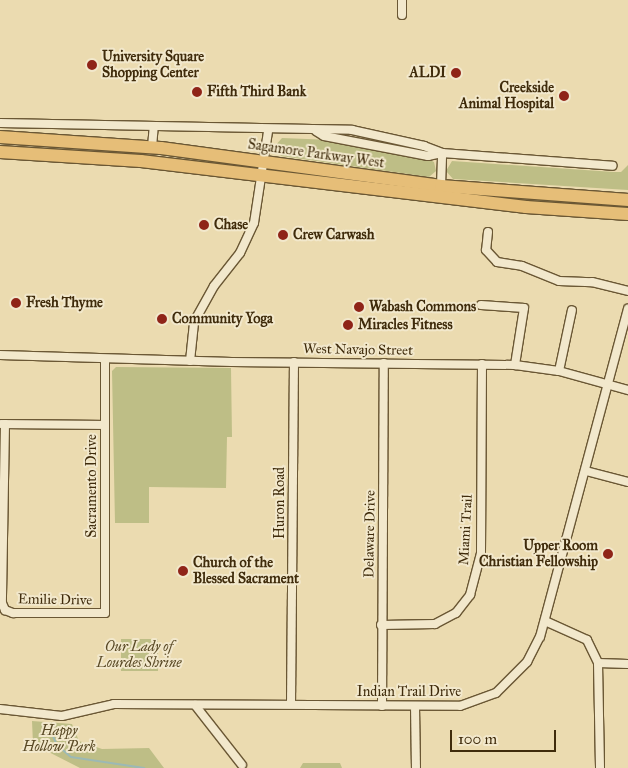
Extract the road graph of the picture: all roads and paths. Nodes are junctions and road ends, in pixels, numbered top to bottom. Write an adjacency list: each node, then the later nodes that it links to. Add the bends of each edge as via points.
1 (402, 0): 2 (street)
2 (402, 15)
3 (0, 123): 4 (street)
4 (154, 126): 5 (street); 7 (street)
5 (268, 130): 9 (street, via 316,131 416,154); 10 (street)
6 (0, 137): 7 (highway, Sagamore Parkway West)
7 (152, 147): 10 (highway, Sagamore Parkway West)
8 (0, 152): 12 (highway, Sagamore Parkway West, via 141,161)
9 (442, 153): 11 (street); 13 (street)
10 (264, 161): 12 (street); 13 (highway, Sagamore Parkway West)
11 (613, 166)
12 (262, 176): 15 (highway, Sagamore Parkway West, via 516,206); 23 (street, via 258,213 240,254 214,286 194,322)
13 (441, 186): 14 (highway, Sagamore Parkway West)
14 (628, 200)
15 (628, 214)
16 (488, 232): 17 (street, via 488,255 497,262 522,266 559,281 592,282)
17 (628, 291)
18 (481, 305): 27 (street, via 524,308)
19 (628, 309): 29 (street, Indian Trail Drive)
20 (572, 310): 28 (street)
21 (0, 355): 22 (street, West Navajo Street)
22 (105, 359): 23 (street, West Navajo Street); 32 (street, Sacramento Drive)
23 (190, 361): 24 (street, West Navajo Street)
24 (294, 362): 25 (street, West Navajo Street); 40 (street, Huron Road)
25 (384, 363): 26 (street, West Navajo Street); 37 (street, Delaware Drive)
26 (482, 364): 27 (street, West Navajo Street); 37 (street, Miami Trail, via 481,553 470,595 456,613 435,624)
27 (515, 364): 28 (street, West Navajo Street)
28 (559, 371): 29 (street, West Navajo Street)
29 (608, 384): 30 (street, West Navajo Street); 33 (street, Indian Trail Drive)
30 (628, 390)
31 (3, 424): 32 (street); 35 (street, Emilie Drive, via 2,603 5,610 13,613)
32 (104, 425): 35 (street, Sacramento Drive)
33 (586, 470): 34 (street); 36 (street, Indian Trail Drive)
34 (628, 482)
35 (105, 613)
36 (545, 621): 38 (street, via 587,640); 43 (street, Indian Trail Drive, via 533,655 496,693 460,706)
37 (381, 626): 42 (street, Delaware Drive)
38 (598, 664): 39 (street); 47 (street)
39 (628, 664)
40 (291, 704): 41 (street, Indian Trail Drive); 42 (street, Indian Trail Drive)
41 (195, 705): 44 (street, Indian Trail Drive, via 114,704 62,716); 45 (street)
42 (382, 706): 43 (street, Indian Trail Drive)
43 (415, 706): 46 (street)
44 (0, 709)
45 (242, 765)
46 (416, 768)
47 (600, 768)

